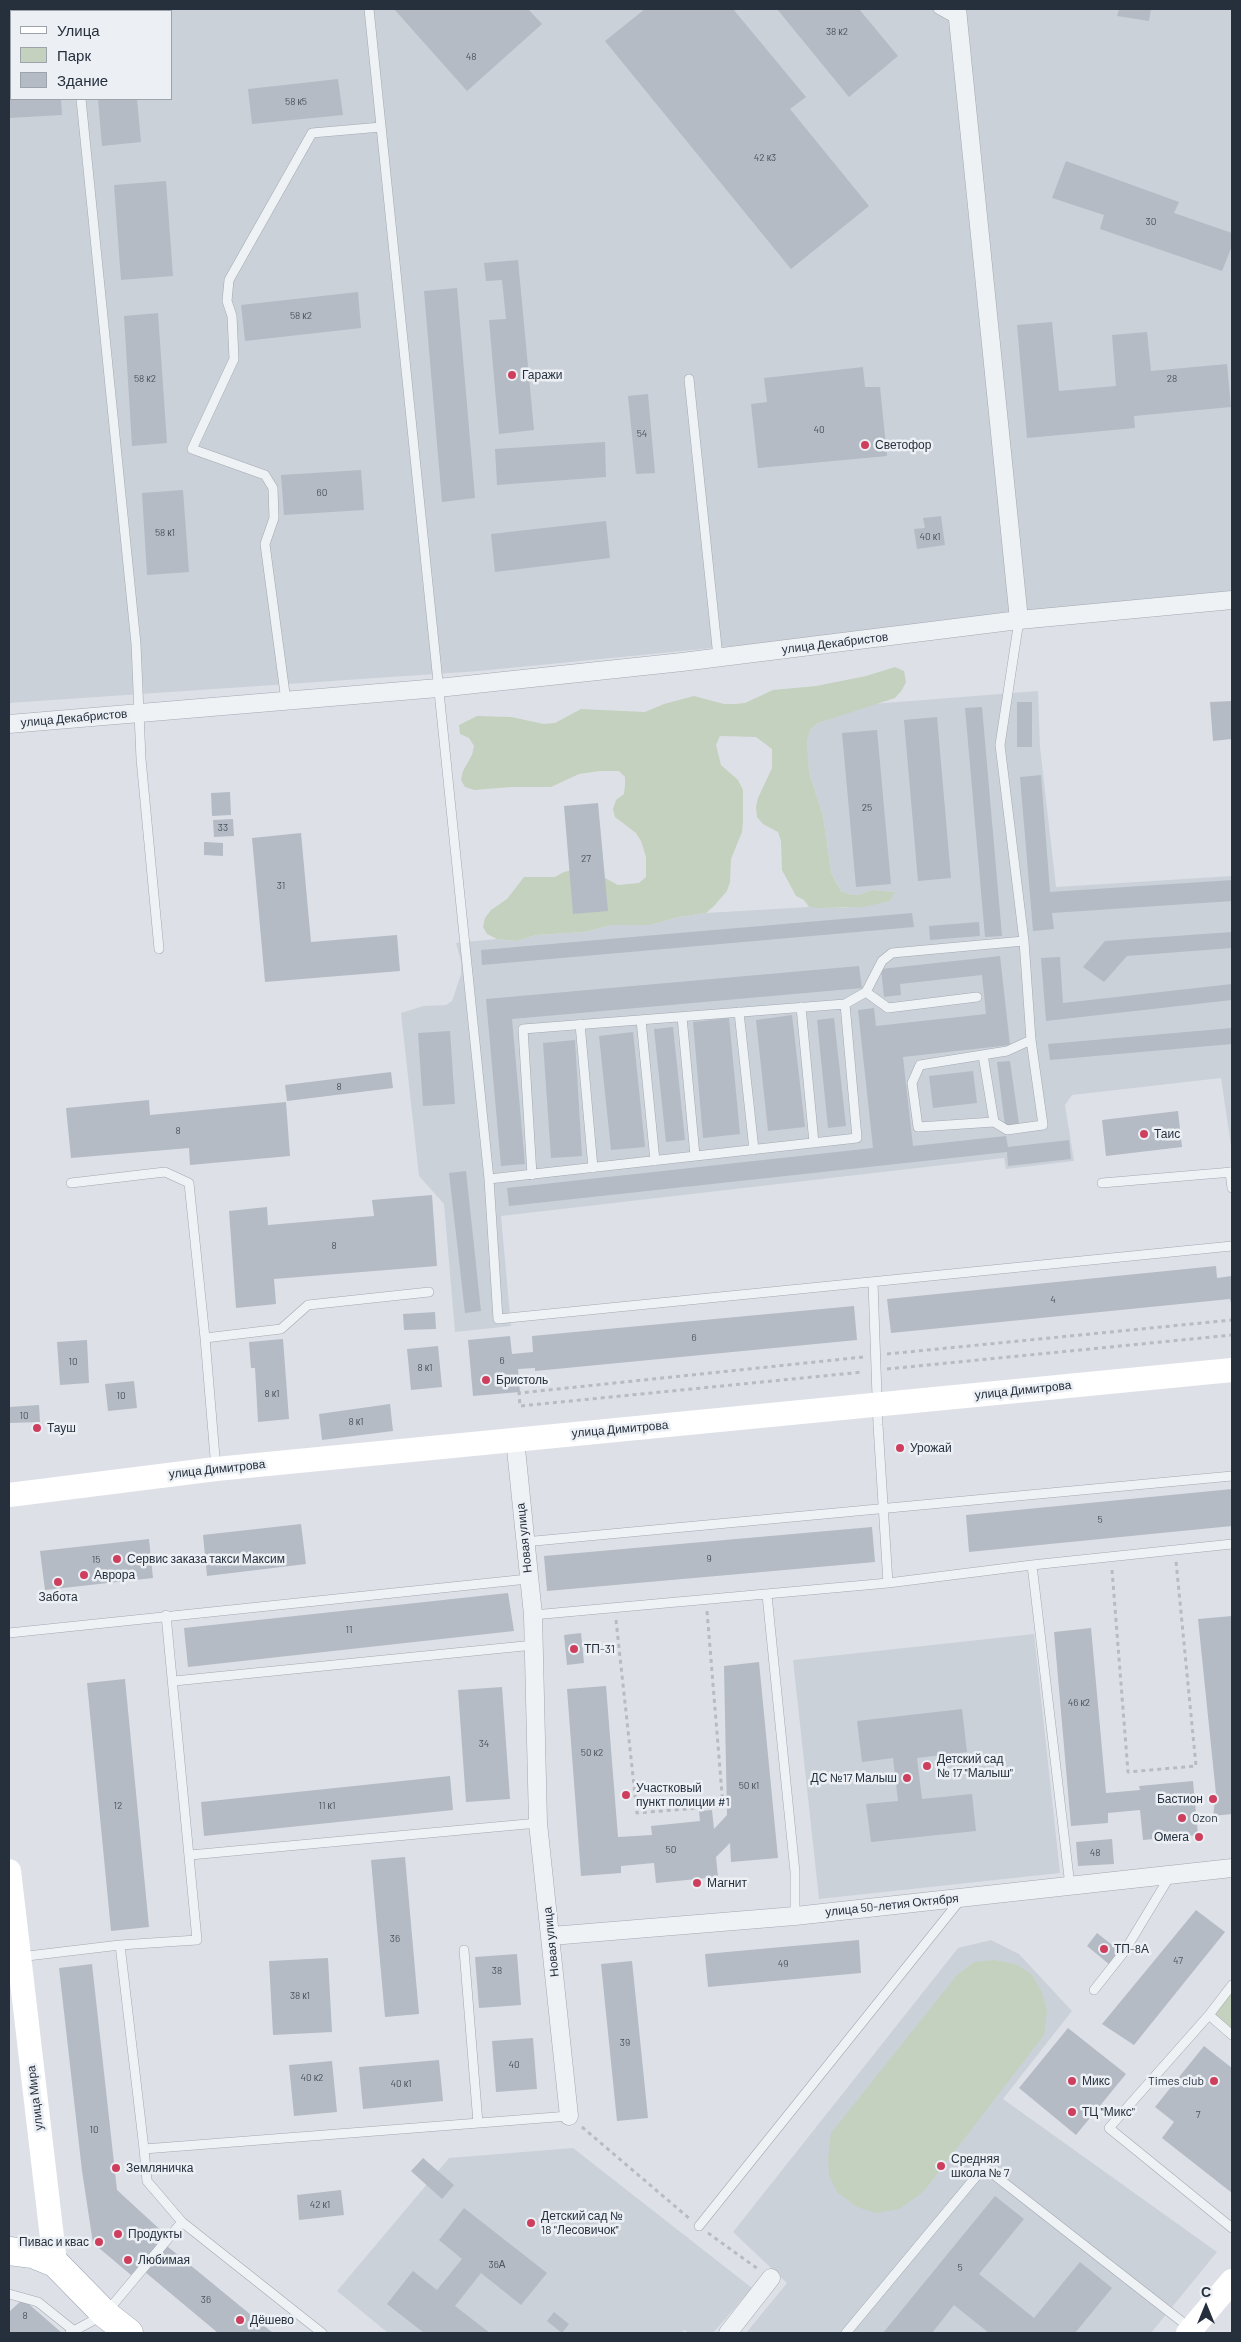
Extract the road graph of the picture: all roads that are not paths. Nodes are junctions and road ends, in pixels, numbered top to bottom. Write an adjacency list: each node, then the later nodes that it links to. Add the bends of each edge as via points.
1 (369, 9): 5 (lane)
2 (938, 9): 3 (lane)
3 (958, 14): 8 (street)
4 (80, 100): 12 (lane, via 136,644)
5 (381, 127): 10 (lane); 11 (lane, via 312,132 229,280 226,301 232,316 234,359 192,449 265,475 274,488 274,518 265,544)
6 (689, 379): 9 (lane)
7 (1232, 600): 8 (street, улица Декабристов)
8 (1019, 620): 9 (street, улица Декабристов); 14 (lane, via 1000,745)
9 (718, 657): 10 (street, улица Декабристов)
10 (438, 688): 11 (street, улица Декабристов); 34 (lane)
11 (286, 701): 12 (street, улица Декабристов)
12 (140, 712): 13 (street, улица Декабристов); 15 (lane, via 141,759)
13 (9, 724)
14 (1024, 941): 16 (lane, via 892,953 882,961); 24 (lane)
15 (159, 949)
16 (866, 992): 17 (lane, via 888,1008); 18 (lane)
17 (977, 997)
18 (845, 1004): 19 (lane); 27 (lane, via 858,1138)
19 (801, 1007): 20 (lane); 27 (lane)
20 (739, 1012): 21 (lane); 28 (lane)
21 (682, 1017): 22 (lane); 29 (lane)
22 (641, 1020): 23 (lane); 30 (lane)
23 (580, 1024): 31 (lane); 33 (lane, via 523,1029)
24 (1031, 1040): 25 (lane, via 1007,1051); 26 (lane, via 1043,1125 1007,1130)
25 (983, 1055): 26 (lane); 26 (lane, via 920,1064 912,1083 918,1127)
26 (994, 1122)
27 (814, 1143): 28 (lane)
28 (754, 1150): 29 (lane)
29 (695, 1156): 30 (lane)
30 (655, 1161): 31 (lane)
31 (593, 1168): 33 (lane)
32 (1231, 1172): 36 (lane); 37 (lane)
33 (532, 1175): 34 (lane)
34 (489, 1179): 39 (lane, via 498,1319)
35 (71, 1183): 41 (lane, via 165,1172 189,1183)
36 (1102, 1183)
37 (1232, 1188)
38 (1232, 1246): 39 (lane)
39 (873, 1282): 43 (lane)
40 (430, 1292): 41 (lane, via 308,1306 281,1329)
41 (205, 1338): 45 (lane)
42 (1232, 1370): 43 (street, улица Димитрова)
43 (878, 1404): 44 (street, улица Димитрова); 48 (lane)
44 (515, 1439): 45 (street, улица Димитрова); 49 (street, Новая улица)
45 (216, 1469): 47 (street, улица Димитрова)
46 (1232, 1476): 48 (lane)
47 (9, 1495)
48 (884, 1509): 49 (lane); 53 (lane)
49 (524, 1542): 52 (street, Новая улица)
50 (1232, 1544): 51 (lane)
51 (1032, 1565): 53 (lane); 65 (lane)
52 (528, 1579): 55 (street, Новая улица); 56 (lane)
53 (888, 1583): 54 (lane)
54 (767, 1595): 55 (lane); 67 (lane, via 795,1872)
55 (533, 1614): 58 (street, Новая улица)
56 (166, 1615): 57 (lane); 59 (lane)
57 (9, 1632)
58 (534, 1645): 59 (lane); 60 (street, Новая улица)
59 (174, 1680): 61 (lane)
60 (538, 1823): 61 (lane); 68 (street, Новая улица)
61 (190, 1855): 70 (lane, via 197,1940)
62 (1232, 1868): 64 (street, улица 50-летия Октября)
63 (9, 1871): 69 (street, улица Мира)
64 (1170, 1876): 65 (street, улица 50-летия Октября); 73 (lane, via 1124,1952)
65 (1070, 1886): 66 (street, улица 50-летия Октября)
66 (962, 1897): 67 (street, улица 50-летия Октября); 80 (lane)
67 (794, 1916): 68 (street, улица 50-летия Октября)
68 (551, 1936): 76 (street, Новая улица)
69 (14, 1944): 70 (lane); 83 (street, улица Мира)
70 (120, 1945): 78 (lane)
71 (464, 1950): 77 (lane)
72 (1232, 1985): 74 (lane)
73 (1094, 1990)
74 (1209, 2015): 75 (lane); 81 (lane, via 1109,2128)
75 (1232, 2035)
76 (569, 2116): 77 (lane)
77 (478, 2123): 78 (lane)
78 (144, 2149): 79 (lane, via 147,2181)
79 (182, 2222): 87 (lane); 91 (lane)
80 (699, 2226)
81 (1232, 2228)
82 (9, 2251): 83 (main road, via 33,2254)
83 (55, 2263): 87 (main road)
84 (771, 2278): 92 (street)
85 (1232, 2281): 88 (street)
86 (9, 2294): 89 (lane, via 38,2302)
87 (105, 2314): 89 (lane); 90 (main road)
88 (1189, 2331): 93 (lane, via 984,2167)
89 (72, 2332)
90 (129, 2333)
91 (322, 2333)
92 (728, 2333)
93 (846, 2333)

